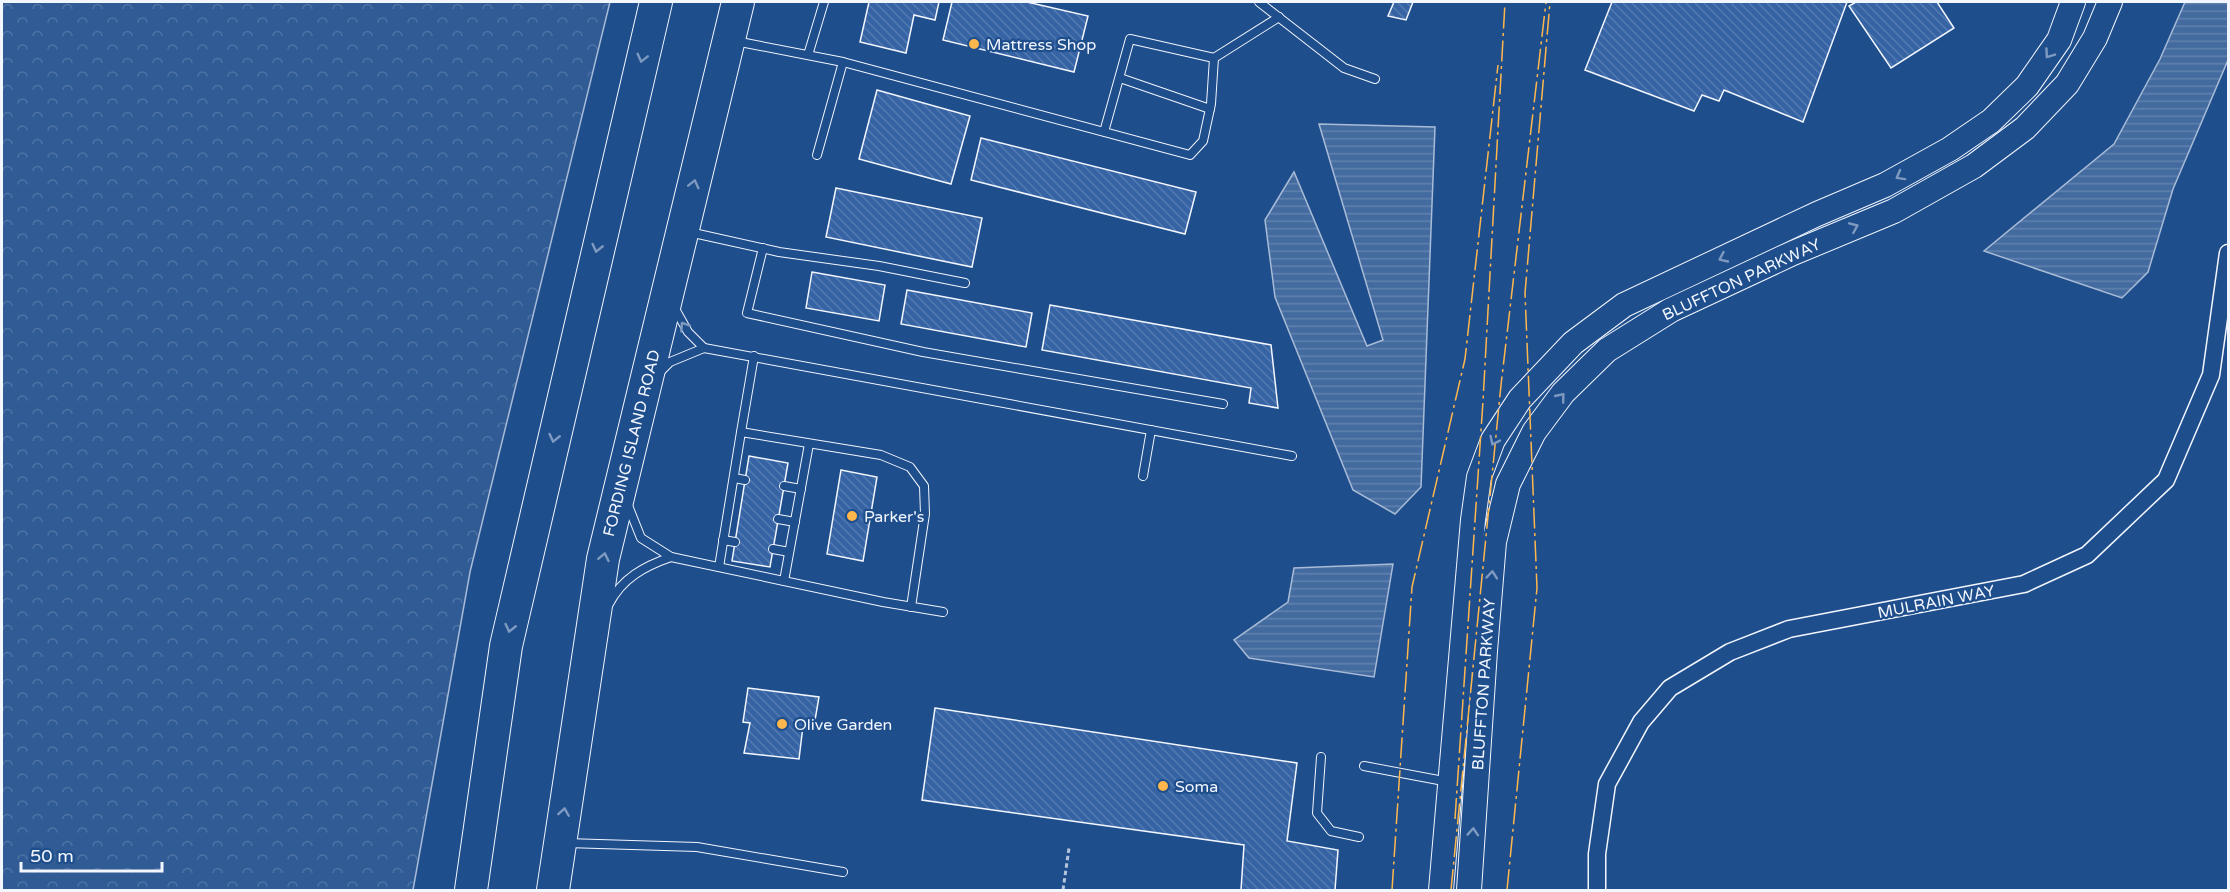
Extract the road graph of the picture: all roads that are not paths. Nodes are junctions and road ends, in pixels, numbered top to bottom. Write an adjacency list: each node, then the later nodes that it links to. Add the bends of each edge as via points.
1 (656, 2): 53 (highway, one-way to 53, via 506,646)
2 (738, 2): 8 (highway, FORDING ISLAND ROAD)
3 (824, 2): 9 (lane)
4 (1259, 2): 7 (lane)
5 (2073, 2): 52 (main road, BLUFFTON PARKWAY, one-way to 52, via 2059,40 2026,86 1991,121 1885,185 1624,305 1574,343 1520,399 1493,440 1479,477)
6 (2110, 2): 61 (main road, BLUFFTON PARKWAY, one-way to 6, via 1494,542 1508,484 1534,432 1563,393 1607,350 1671,310 1894,211 1974,166 2017,135 2067,84 2095,38)
7 (1279, 17): 10 (lane); 13 (lane, via 1344,68)
8 (729, 40): 9 (lane); 17 (highway, FORDING ISLAND ROAD, one-way to 8)
9 (808, 55): 11 (lane)
10 (1214, 58): 12 (lane, via 1130,39); 14 (lane)
11 (843, 62): 15 (lane); 16 (lane)
12 (1120, 78): 14 (lane); 15 (lane)
13 (1375, 79)
14 (1210, 109): 15 (lane, via 1203,141 1190,155)
15 (1104, 132)
16 (817, 155)
17 (683, 231): 18 (lane); 21 (highway, FORDING ISLAND ROAD)
18 (763, 248): 20 (lane); 25 (lane, via 747,313 923,352)
19 (2229, 253): 62 (street, MULRAIN WAY, via 2211,375 2166,480 2087,555 2024,584 1789,629 1730,652 1670,688 1641,722 1606,784 1597,854)
20 (964, 283)
21 (668, 293): 22 (lane, one-way to 21, via 688,332); 24 (highway, FORDING ISLAND ROAD)
22 (704, 348): 23 (lane); 24 (lane, via 670,362)
23 (754, 356): 26 (lane); 27 (lane)
24 (645, 385): 30 (highway, FORDING ISLAND ROAD)
25 (1223, 404)
26 (1151, 430): 29 (lane); 31 (lane)
27 (741, 432): 28 (lane); 32 (lane)
28 (809, 444): 35 (lane); 47 (lane, via 881,455 910,467 924,486 926,514)
29 (1292, 456)
30 (626, 466): 44 (lane, via 627,503 633,522 641,538); 49 (highway, FORDING ISLAND ROAD, one-way to 30, via 603,559)
31 (1143, 476)
32 (734, 478): 33 (lane); 36 (lane)
33 (745, 480)
34 (784, 486): 35 (lane)
35 (801, 489): 39 (lane)
36 (728, 509): 37 (lane); 40 (lane)
37 (740, 511)
38 (778, 519): 39 (lane)
39 (795, 522): 43 (lane)
40 (723, 540): 41 (lane); 45 (lane)
41 (735, 542)
42 (773, 549): 43 (lane)
43 (789, 552): 46 (lane)
44 (671, 557): 45 (lane); 49 (lane, via 632,576 614,594)
45 (718, 567): 46 (lane)
46 (784, 581): 47 (lane)
47 (911, 607): 48 (lane)
48 (943, 612)
49 (591, 638): 55 (highway, FORDING ISLAND ROAD, one-way to 49)
50 (1321, 757): 54 (lane, via 1317,813 1331,831)
51 (1364, 766): 52 (lane)
52 (1451, 782): 60 (main road, BLUFFTON PARKWAY)
53 (484, 799): 57 (highway); 58 (highway)
54 (1359, 837)
55 (560, 843): 56 (lane, via 697,847); 59 (highway, FORDING ISLAND ROAD)
56 (843, 872)
57 (471, 891)
58 (483, 891)
59 (553, 891)
60 (1440, 891)
61 (1469, 891)
62 (1597, 891)

